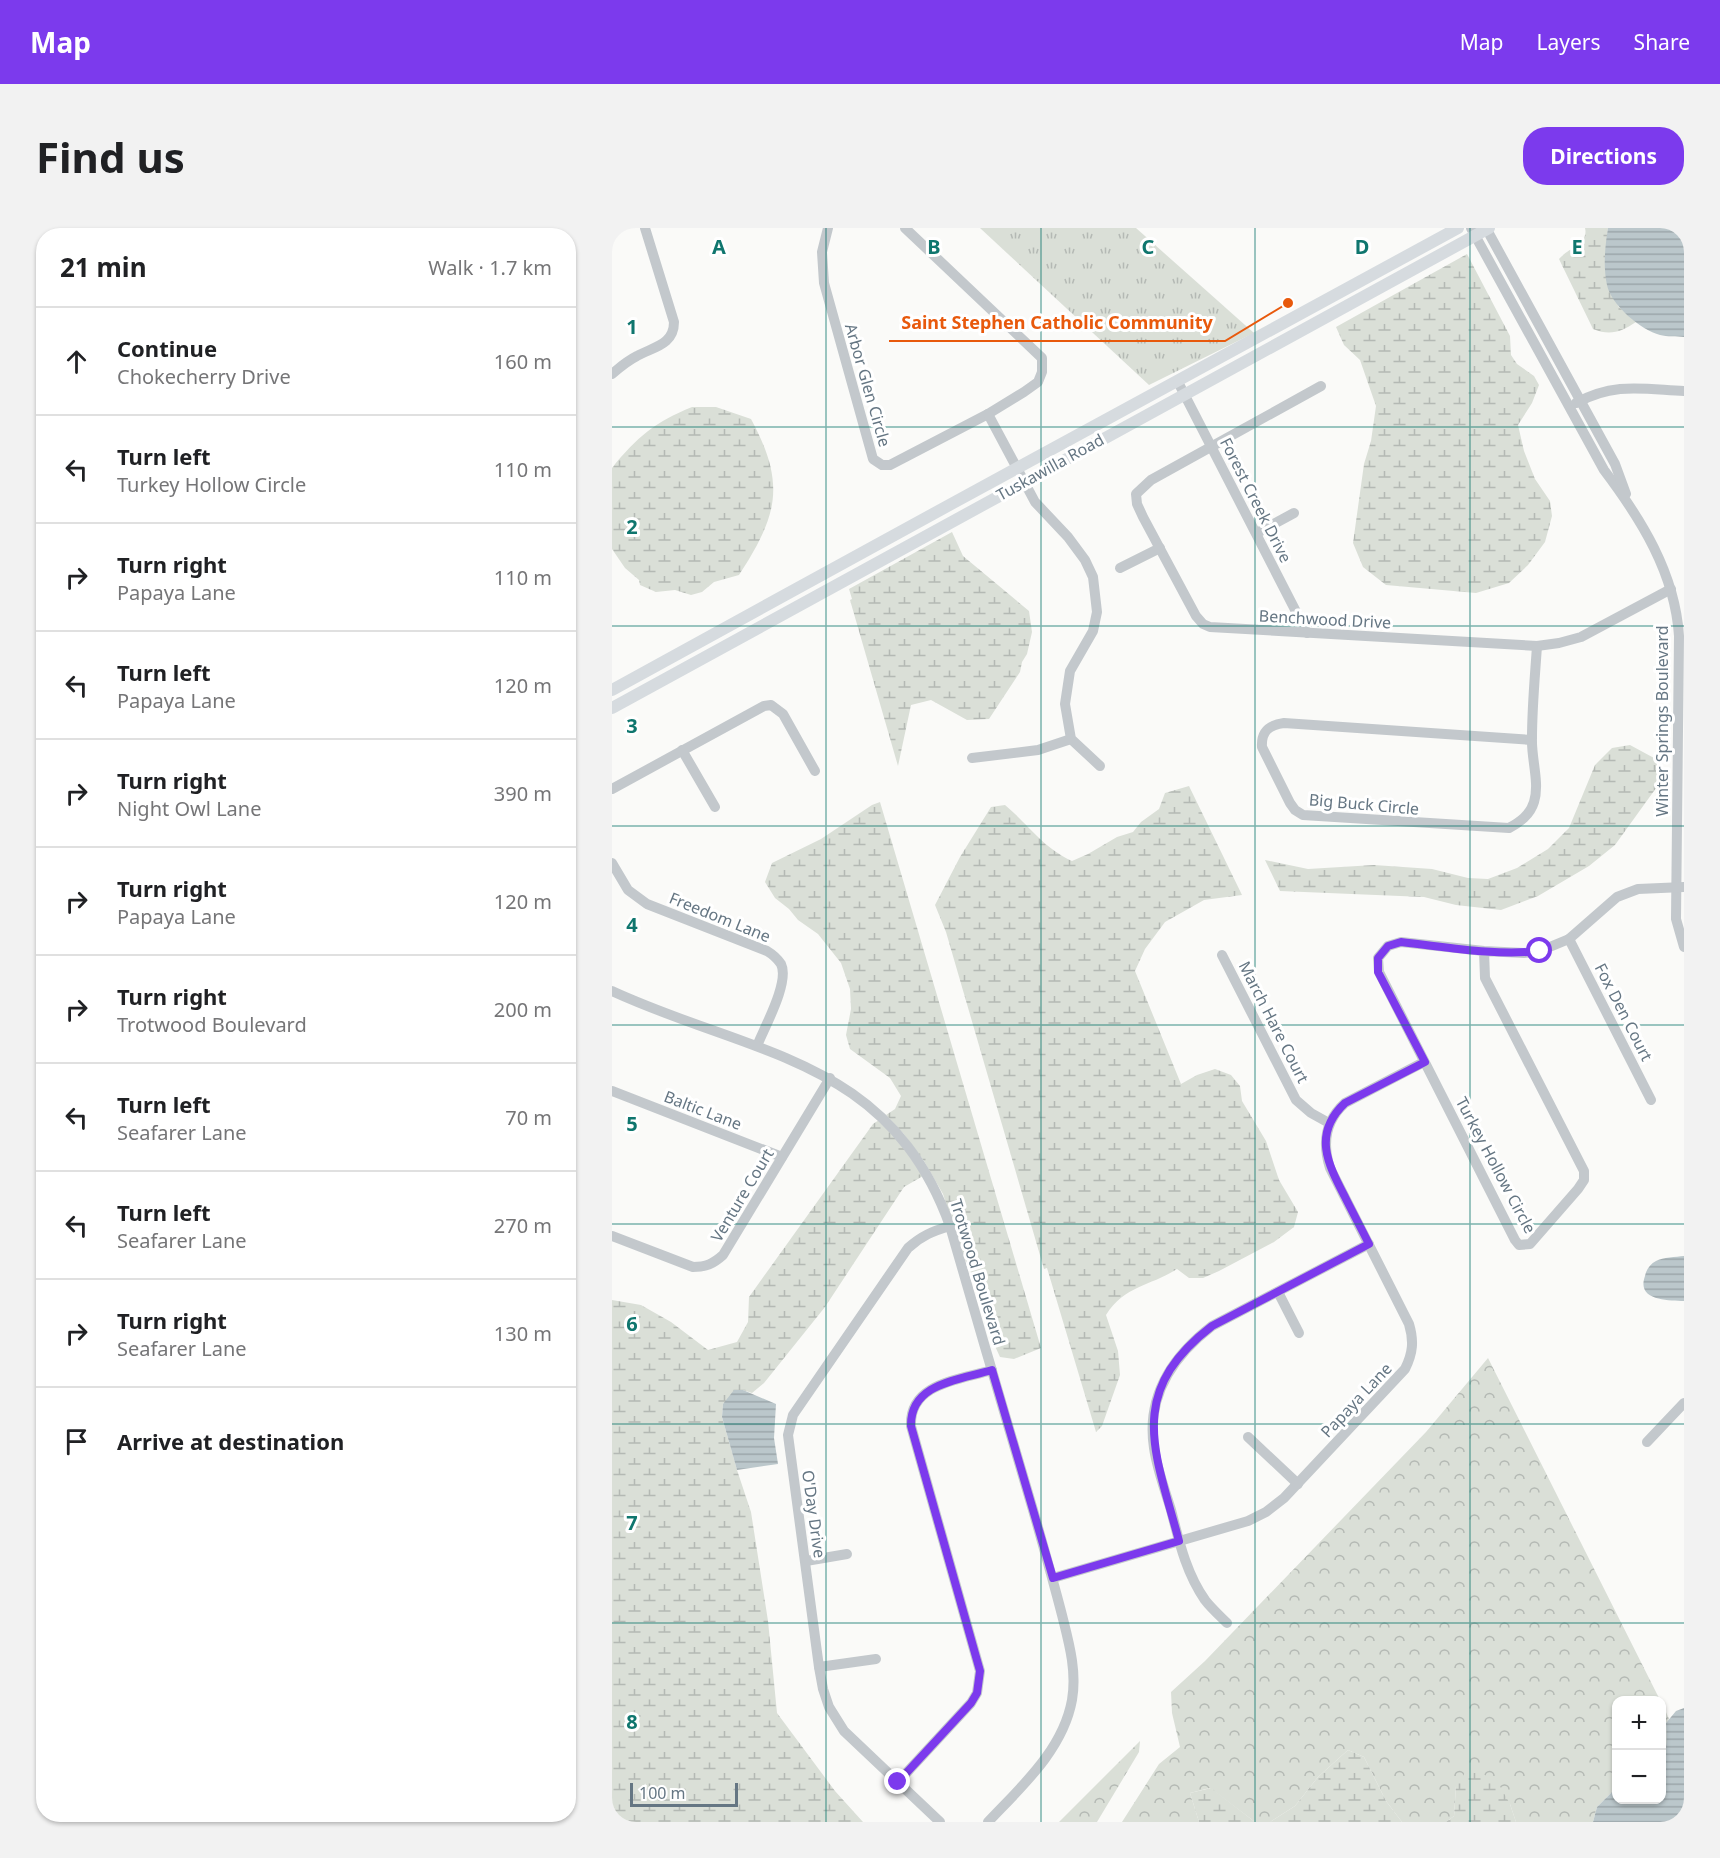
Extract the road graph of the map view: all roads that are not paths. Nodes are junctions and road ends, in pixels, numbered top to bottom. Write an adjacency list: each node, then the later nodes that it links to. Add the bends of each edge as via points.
1 (645, 228): 6 (street, via 674,332 661,345 624,363)
2 (828, 228): 12 (street, Arbor Glen Circle, via 822,252 824,283 873,459 890,465)
3 (905, 228): 12 (street, Arbor Glen Circle, via 1042,358 1038,382)
4 (1458, 228): 8 (main road, Tuskawilla Road)
5 (1481, 230): 8 (main road, Tuskawilla Road); 10 (street, Winter Springs Boulevard); 11 (street, Winter Springs Boulevard)
6 (612, 374)
7 (1321, 386): 13 (street)
8 (1181, 387): 13 (street, Forest Creek Drive); 14 (main road, Tuskawilla Road); 15 (main road, Tuskawilla Road)
9 (1684, 391): 10 (street, via 1621,388)
10 (1581, 400): 11 (street); 16 (street, Winter Springs Boulevard, via 1616,464)
11 (1570, 406): 16 (street, Winter Springs Boulevard, via 1604,470)
12 (988, 414): 14 (street)
13 (1212, 447): 18 (street, Forest Creek Drive); 19 (street, Benchwood Drive, via 1151,480 1136,494 1137,504)
14 (1016, 467): 15 (street); 24 (main road, Tuskawilla Road)
15 (1023, 482): 25 (main road, Tuskawilla Road); 26 (street, via 1084,560 1096,594 1093,631 1070,671 1066,687)
16 (1630, 505): 21 (street, Winter Springs Boulevard)
17 (1294, 513): 18 (street)
18 (1257, 533): 22 (street, Forest Creek Drive)
19 (1160, 548): 20 (street); 22 (street, Benchwood Drive, via 1203,624)
20 (1120, 568)
21 (1671, 589): 23 (street, Benchwood Drive, via 1581,637); 35 (street, Winter Springs Boulevard, via 1679,636)
22 (1306, 633): 23 (street, Benchwood Drive)
23 (1537, 646): 27 (street, Big Buck Circle)
24 (612, 690)
25 (612, 708)
26 (1071, 739): 29 (street, via 1038,750); 30 (street)
27 (1532, 740): 27 (street, Big Buck Circle, via 1284,723 1263,732 1262,747 1290,802 1303,815 1499,829 1521,822 1533,805 1536,793)
28 (682, 750): 31 (street, via 756,709 771,705 783,714); 32 (street); 33 (street)
29 (972, 758)
30 (1100, 766)
31 (815, 771)
32 (612, 789)
33 (715, 807)
34 (612, 863): 41 (street, Freedom Lane, via 628,890 647,904 776,957 782,966 782,986)
35 (1680, 887): 36 (street, via 1638,889 1617,897); 37 (street, Winter Springs Boulevard, via 1676,919)
36 (1569, 939): 38 (street, via 1540,951); 45 (street, Fox Den Court)
37 (1684, 947)
38 (1484, 951): 42 (street, Turkey Hollow Circle, via 1401,942 1388,946 1378,958 1378,972); 42 (street, Turkey Hollow Circle, via 1485,978 1584,1171 1578,1189 1530,1244 1519,1245 1515,1240)
39 (1222, 955): 46 (street, March Hare Court, via 1296,1100)
40 (612, 991): 41 (street, Trotwood Boulevard)
41 (757, 1047): 43 (street, Trotwood Boulevard)
42 (1425, 1062): 46 (street, via 1345,1103)
43 (830, 1078): 47 (street, Venture Court); 48 (street, Trotwood Boulevard, via 868,1104 900,1136 921,1164)
44 (612, 1091): 47 (street, Baltic Lane)
45 (1651, 1100)
46 (1329, 1123): 50 (street, Papaya Lane, via 1325,1154)
47 (782, 1156): 49 (street, Venture Court, via 723,1255 706,1267 693,1267)
48 (950, 1226): 53 (street, Trotwood Boulevard); 60 (street, O'Day Drive, via 930,1232 908,1248 793,1415 788,1435)
49 (612, 1236)
50 (1369, 1244): 51 (street); 57 (street, Papaya Lane, via 1409,1324 1413,1338 1411,1358)
51 (1278, 1292): 52 (street); 58 (street, via 1212,1326 1178,1357 1165,1377 1153,1422 1154,1448)
52 (1299, 1333)
53 (992, 1370): 61 (street, Trotwood Boulevard); 65 (street, via 930,1389 912,1409 911,1426 980,1671 977,1693 971,1703)
54 (1684, 1403): 56 (street)
55 (1248, 1437): 57 (street)
56 (1647, 1442)
57 (1298, 1484): 58 (street, Papaya Lane, via 1266,1512 1248,1521)
58 (1179, 1541): 61 (street, Papaya Lane); 62 (street, via 1195,1584)
59 (847, 1554): 60 (street)
60 (806, 1561): 64 (street, O'Day Drive)
61 (1053, 1578): 67 (street, Trotwood Boulevard, via 1072,1659 1072,1701 1050,1752)
62 (1227, 1623)
63 (876, 1659): 64 (street)
64 (819, 1667): 65 (street, O'Day Drive, via 823,1689 844,1731)
65 (898, 1782): 66 (street, O'Day Drive)
66 (940, 1822)
67 (988, 1822)

